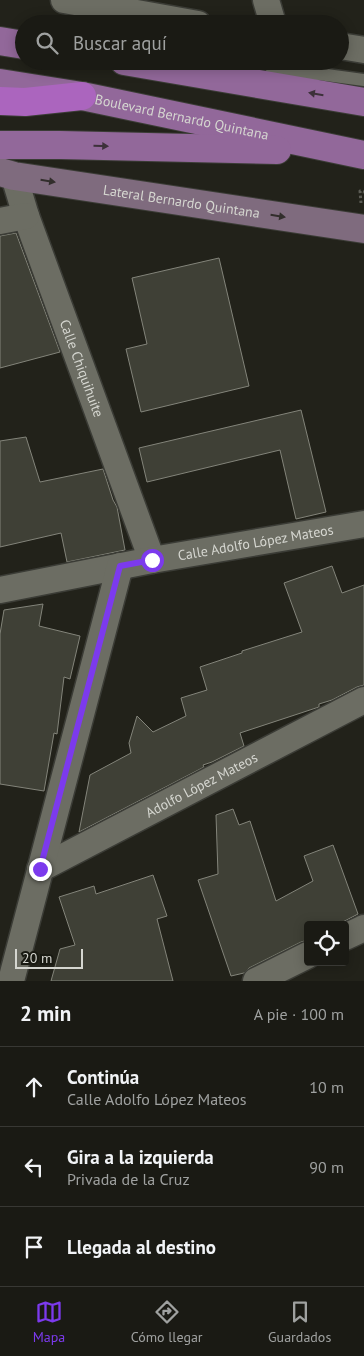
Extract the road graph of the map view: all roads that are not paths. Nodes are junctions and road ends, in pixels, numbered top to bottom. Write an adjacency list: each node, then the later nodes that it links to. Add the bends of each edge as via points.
1 (64, 0): 3 (street)
2 (266, 0): 4 (street)
3 (148, 15)
4 (271, 15)
5 (0, 41): 6 (main road)
6 (15, 44)
7 (349, 48): 8 (street)
8 (364, 50)
9 (177, 70): 10 (main road)
10 (219, 77): 11 (lane, via 319,74); 15 (main road, one-way to 10)
11 (364, 80)
12 (0, 83): 13 (main road, Boulevard Bernardo Quintana)
13 (82, 96): 14 (highway, via 25,102); 17 (main road, Boulevard Bernardo Quintana)
14 (0, 101)
15 (364, 102)
16 (0, 145): 17 (main road, one-way to 17)
17 (351, 153)
18 (7, 174): 19 (street, Calle Chiquihuite); 21 (street, Lateral Bernardo Quintana, one-way to 21)
19 (26, 216): 20 (street); 23 (street, Calle Chiquihuite)
20 (0, 222)
21 (363, 231)
22 (364, 524): 23 (street, Calle Adolfo López Mateos)
23 (152, 560): 24 (street, Calle Adolfo López Mateos)
24 (120, 566): 25 (street, Calle Adolfo López Mateos); 27 (street)
25 (0, 590)
26 (364, 700): 27 (street, Adolfo López Mateos)
27 (40, 869): 31 (street)
28 (364, 928): 29 (street)
29 (349, 935)
30 (304, 958): 32 (street)
31 (10, 981)
32 (256, 981)

